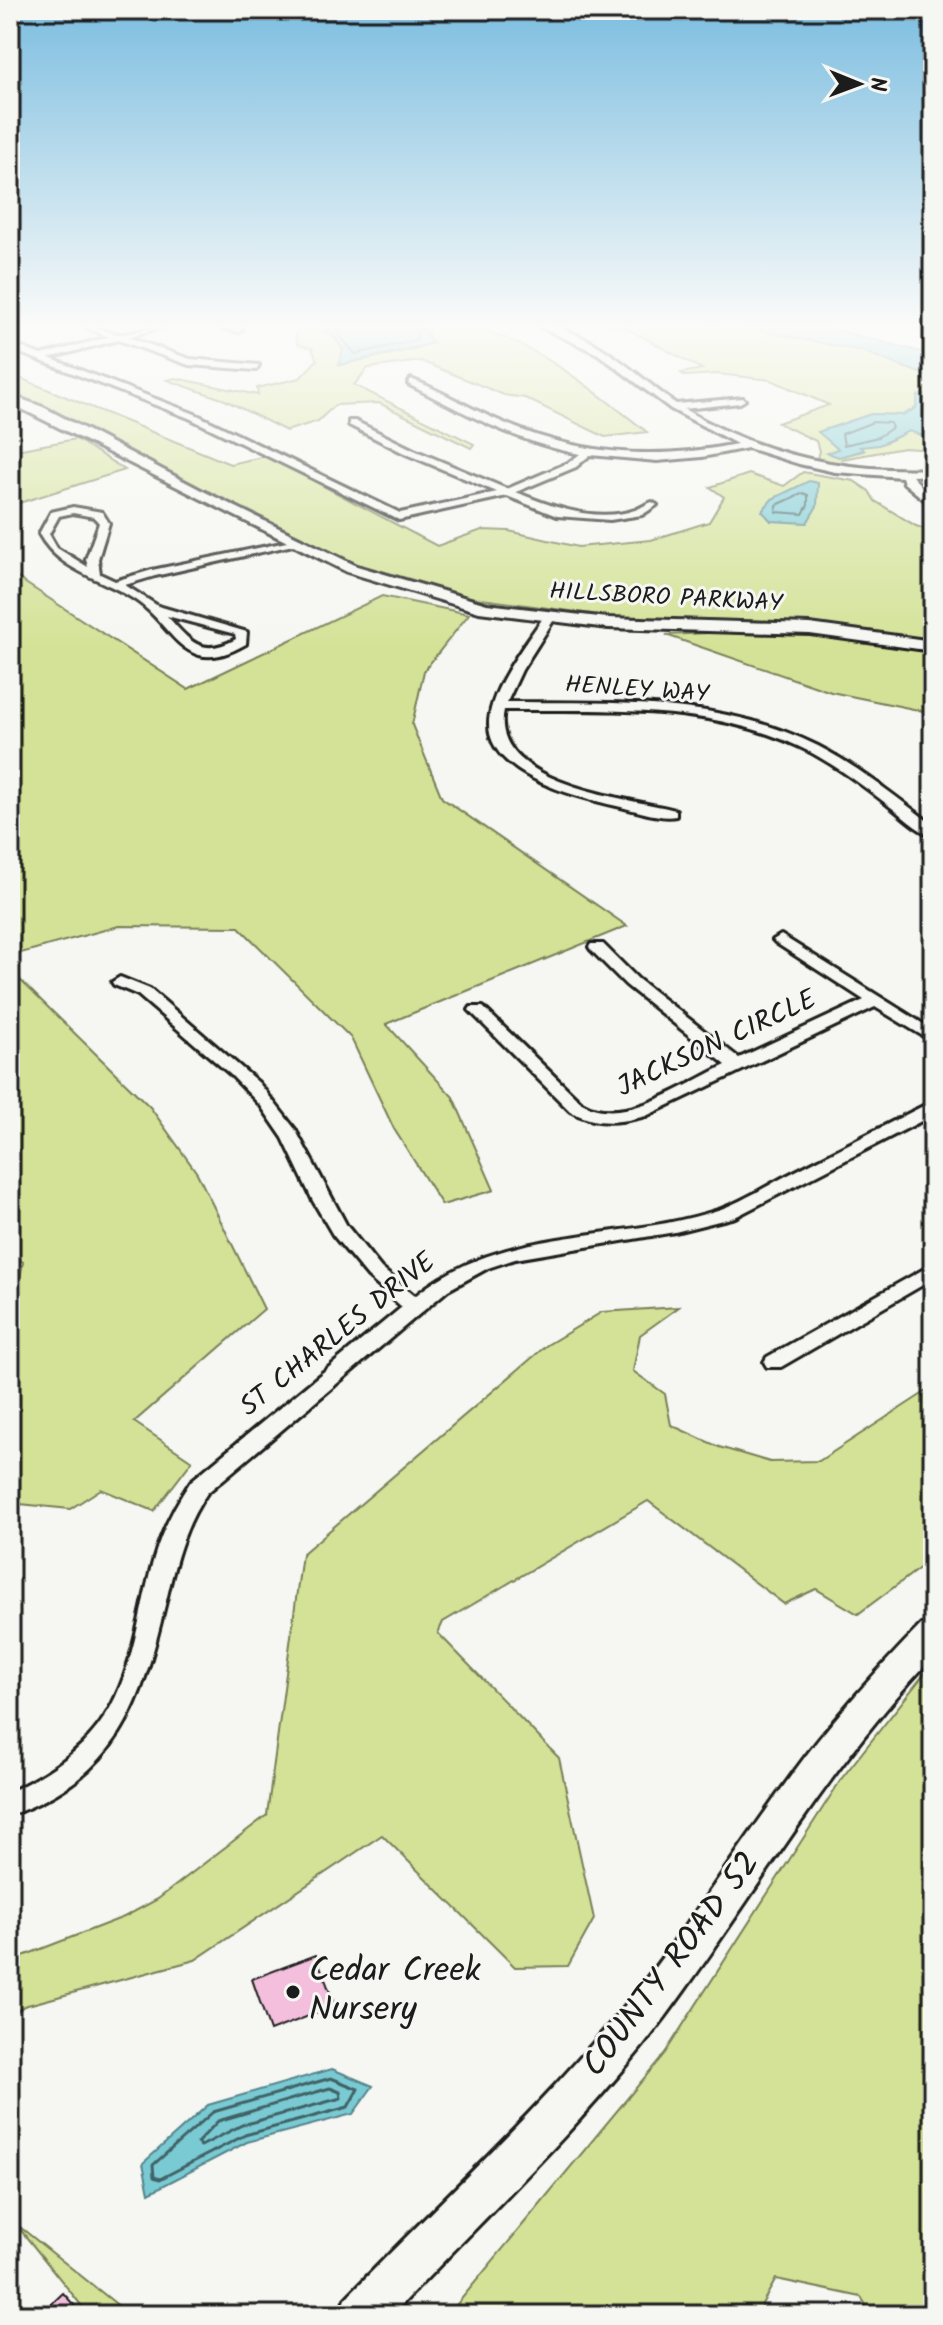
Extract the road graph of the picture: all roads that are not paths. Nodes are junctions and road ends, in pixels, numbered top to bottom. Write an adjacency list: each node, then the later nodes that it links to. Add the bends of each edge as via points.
1 (86, 434): 13 (street, HILLSBORO PARKWAY)
2 (230, 434): 10 (street, via 399,517)
3 (375, 434): 10 (street)
4 (521, 434): 7 (street)
5 (729, 434): 6 (street)
6 (750, 445): 7 (street, via 651,460); 9 (street, via 853,472)
7 (586, 454): 10 (street)
8 (933, 472): 9 (street)
9 (907, 475): 11 (street)
10 (506, 493): 12 (street, via 542,509 579,516 638,513)
11 (933, 504)
12 (652, 505)
13 (296, 543): 15 (street); 17 (street, HILLSBORO PARKWAY, via 405,586 485,609)
14 (95, 576): 14 (street, via 48,545 44,534 55,514 85,510 102,518 92,559); 15 (street)
15 (114, 585): 16 (street, via 155,610 191,648 220,650 242,641 241,632)
16 (155, 609)
17 (549, 618): 18 (street, HILLSBORO PARKWAY, via 794,628); 19 (street)
18 (933, 646)
19 (499, 706): 20 (street, via 496,736 518,765 590,796); 21 (street, HENLEY WAY, via 670,709 759,727 812,747)
20 (671, 813)
21 (933, 832)
22 (781, 940): 25 (street)
23 (597, 947): 28 (street, via 632,982)
24 (120, 982): 31 (street, via 144,992 265,1099 290,1134 336,1225 370,1266)
25 (874, 1001): 27 (street); 28 (street, JACKSON CIRCLE)
26 (477, 1010): 28 (street, JACKSON CIRCLE, via 576,1107 601,1119 640,1112)
27 (933, 1037)
28 (737, 1065)
29 (933, 1108): 31 (street, ST CHARLES DRIVE, via 728,1213 513,1253 463,1271)
30 (933, 1270): 32 (street)
31 (415, 1306): 34 (street, ST CHARLES DRIVE, via 199,1487 181,1514 167,1551 134,1684 111,1730 59,1780)
32 (774, 1362)
33 (933, 1635): 35 (main road, COUNTY ROAD 52, via 871,1699 608,2056)
34 (10, 1804)
35 (368, 2313)

